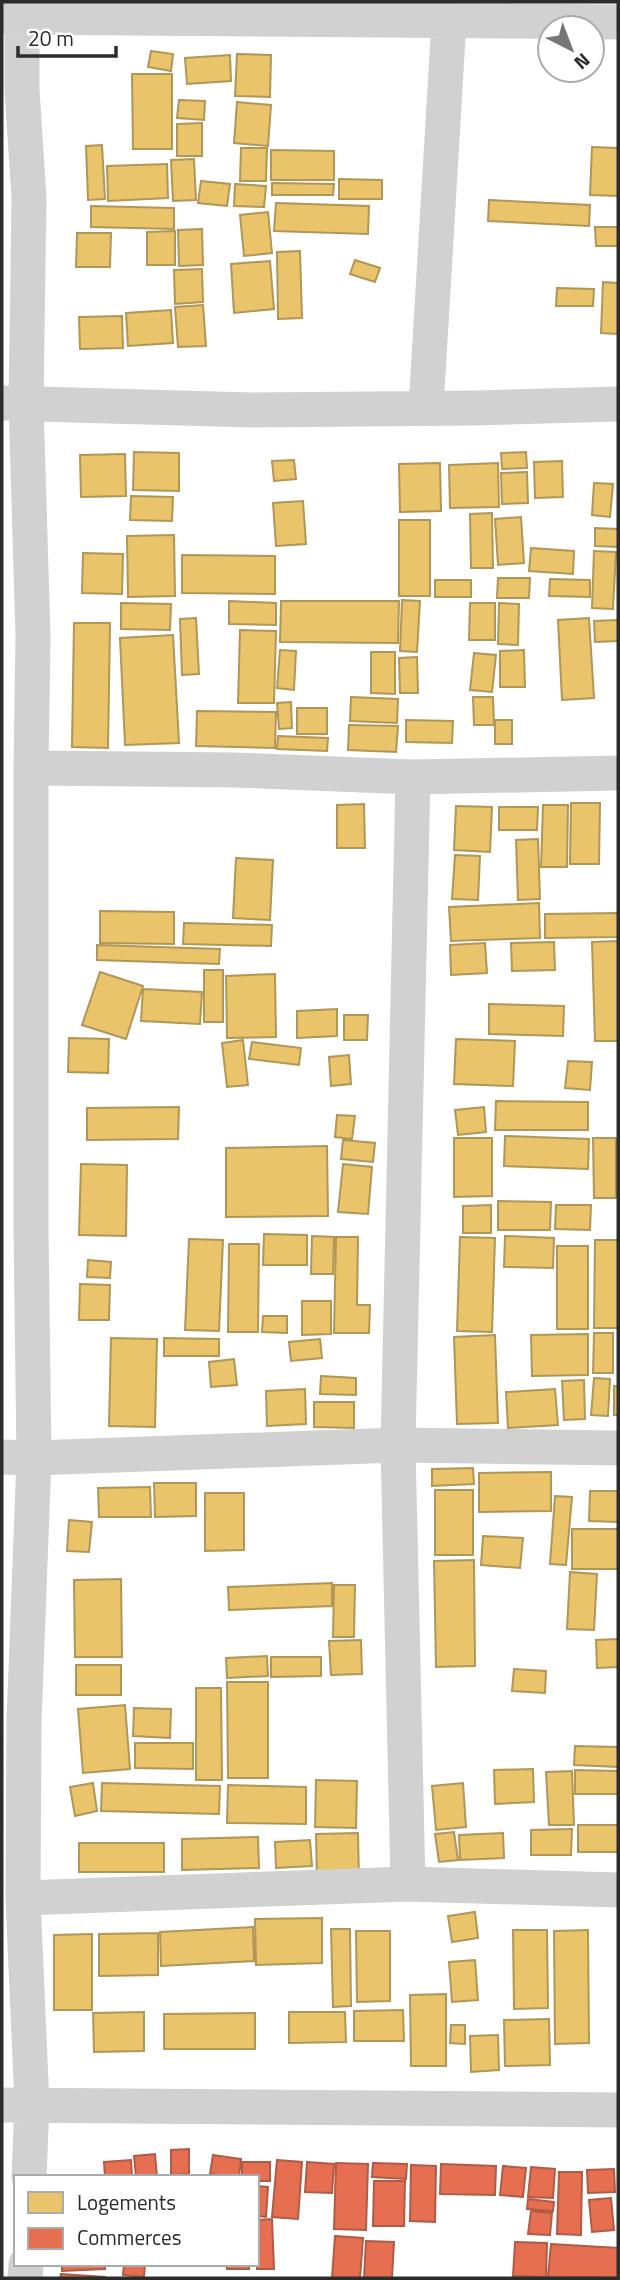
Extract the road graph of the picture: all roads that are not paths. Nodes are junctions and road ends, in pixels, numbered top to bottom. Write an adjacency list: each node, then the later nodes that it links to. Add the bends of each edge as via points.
1 (16, 12): 2 (street); 4 (street, via 29,198)
2 (449, 21): 3 (street); 6 (street)
3 (618, 22)
4 (14, 403): 6 (street, via 252,410); 7 (street, via 33,636)
5 (618, 404): 6 (street)
6 (426, 408)
7 (31, 768): 9 (street, via 234,769); 10 (street)
8 (618, 773): 9 (street)
9 (413, 777): 11 (street)
10 (16, 1106): 13 (street)
11 (398, 1445): 12 (street); 13 (street); 14 (street)
12 (618, 1448)
13 (18, 1458): 16 (street)
14 (408, 1884): 15 (street); 16 (street)
15 (618, 1891)
16 (23, 1898): 17 (street)
17 (17, 2105): 18 (street); 19 (street)
18 (618, 2110)
19 (29, 2175)

